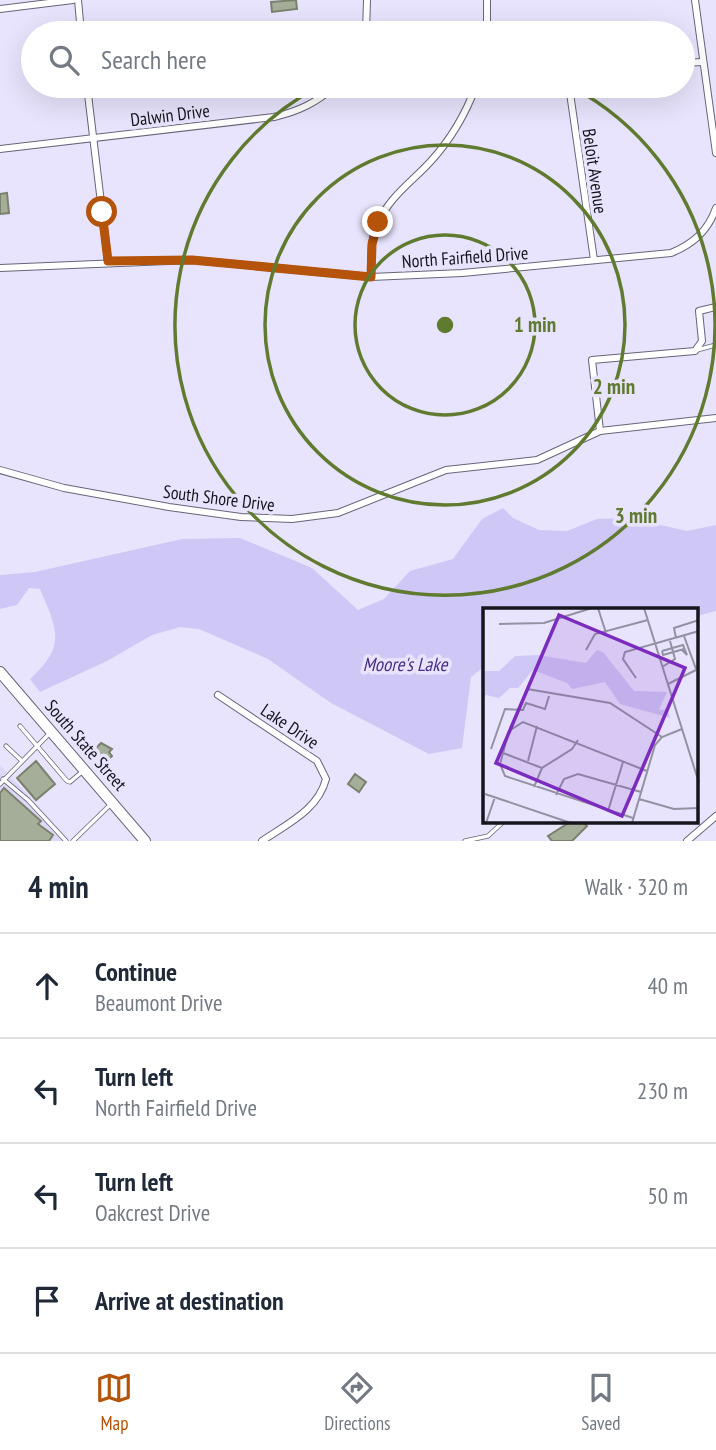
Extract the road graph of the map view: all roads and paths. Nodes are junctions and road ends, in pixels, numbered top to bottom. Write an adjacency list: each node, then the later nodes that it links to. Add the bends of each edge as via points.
1 (75, 0): 5 (street); 6 (street)
2 (367, 0): 7 (street)
3 (487, 0): 8 (street)
4 (696, 0): 10 (street)
5 (0, 9)
6 (79, 21)
7 (366, 21)
8 (487, 21)
9 (695, 62): 10 (street)
10 (703, 62): 17 (street)
11 (88, 98): 15 (street)
12 (321, 98): 15 (street, Dalwin Drive, via 298,111)
13 (470, 98): 22 (street, via 452,135 393,198 378,222)
14 (571, 98): 20 (street, Beloit Avenue)
15 (93, 139): 16 (street, Dalwin Drive); 19 (street)
16 (0, 149)
17 (716, 153)
18 (716, 208): 20 (street, North Fairfield Drive, via 695,241 671,253)
19 (108, 261): 21 (street, North Fairfield Drive); 22 (street, North Fairfield Drive, via 192,260)
20 (594, 261): 22 (street, North Fairfield Drive)
21 (0, 268)
22 (371, 277)
23 (716, 307): 25 (street, via 699,311 702,341)
24 (716, 345): 25 (lane)
25 (695, 351): 27 (street, via 593,360)
26 (716, 418): 27 (street, South Shore Drive)
27 (600, 431): 28 (street, South Shore Drive, via 537,460 446,470 338,513 292,519 169,507 64,488)
28 (0, 470)
29 (0, 672): 32 (main road, South State Street)
30 (218, 695): 46 (street, Lake Drive, via 317,761 325,777 322,795)
31 (20, 726): 34 (lane)
32 (52, 732): 34 (lane); 36 (main road, South State Street)
33 (6, 746): 35 (lane)
34 (38, 746): 35 (lane); 36 (lane, via 70,782)
35 (23, 761): 37 (lane)
36 (85, 770): 38 (main road, South State Street)
37 (2, 782): 41 (lane, via 28,800)
38 (112, 803): 44 (lane); 45 (main road, South State Street)
39 (716, 816): 48 (street)
40 (501, 824): 47 (lane, via 488,836)
41 (59, 835): 42 (lane); 43 (lane)
42 (55, 841)
43 (66, 841)
44 (73, 841)
45 (145, 841)
46 (262, 841)
47 (465, 841)
48 (687, 841)

